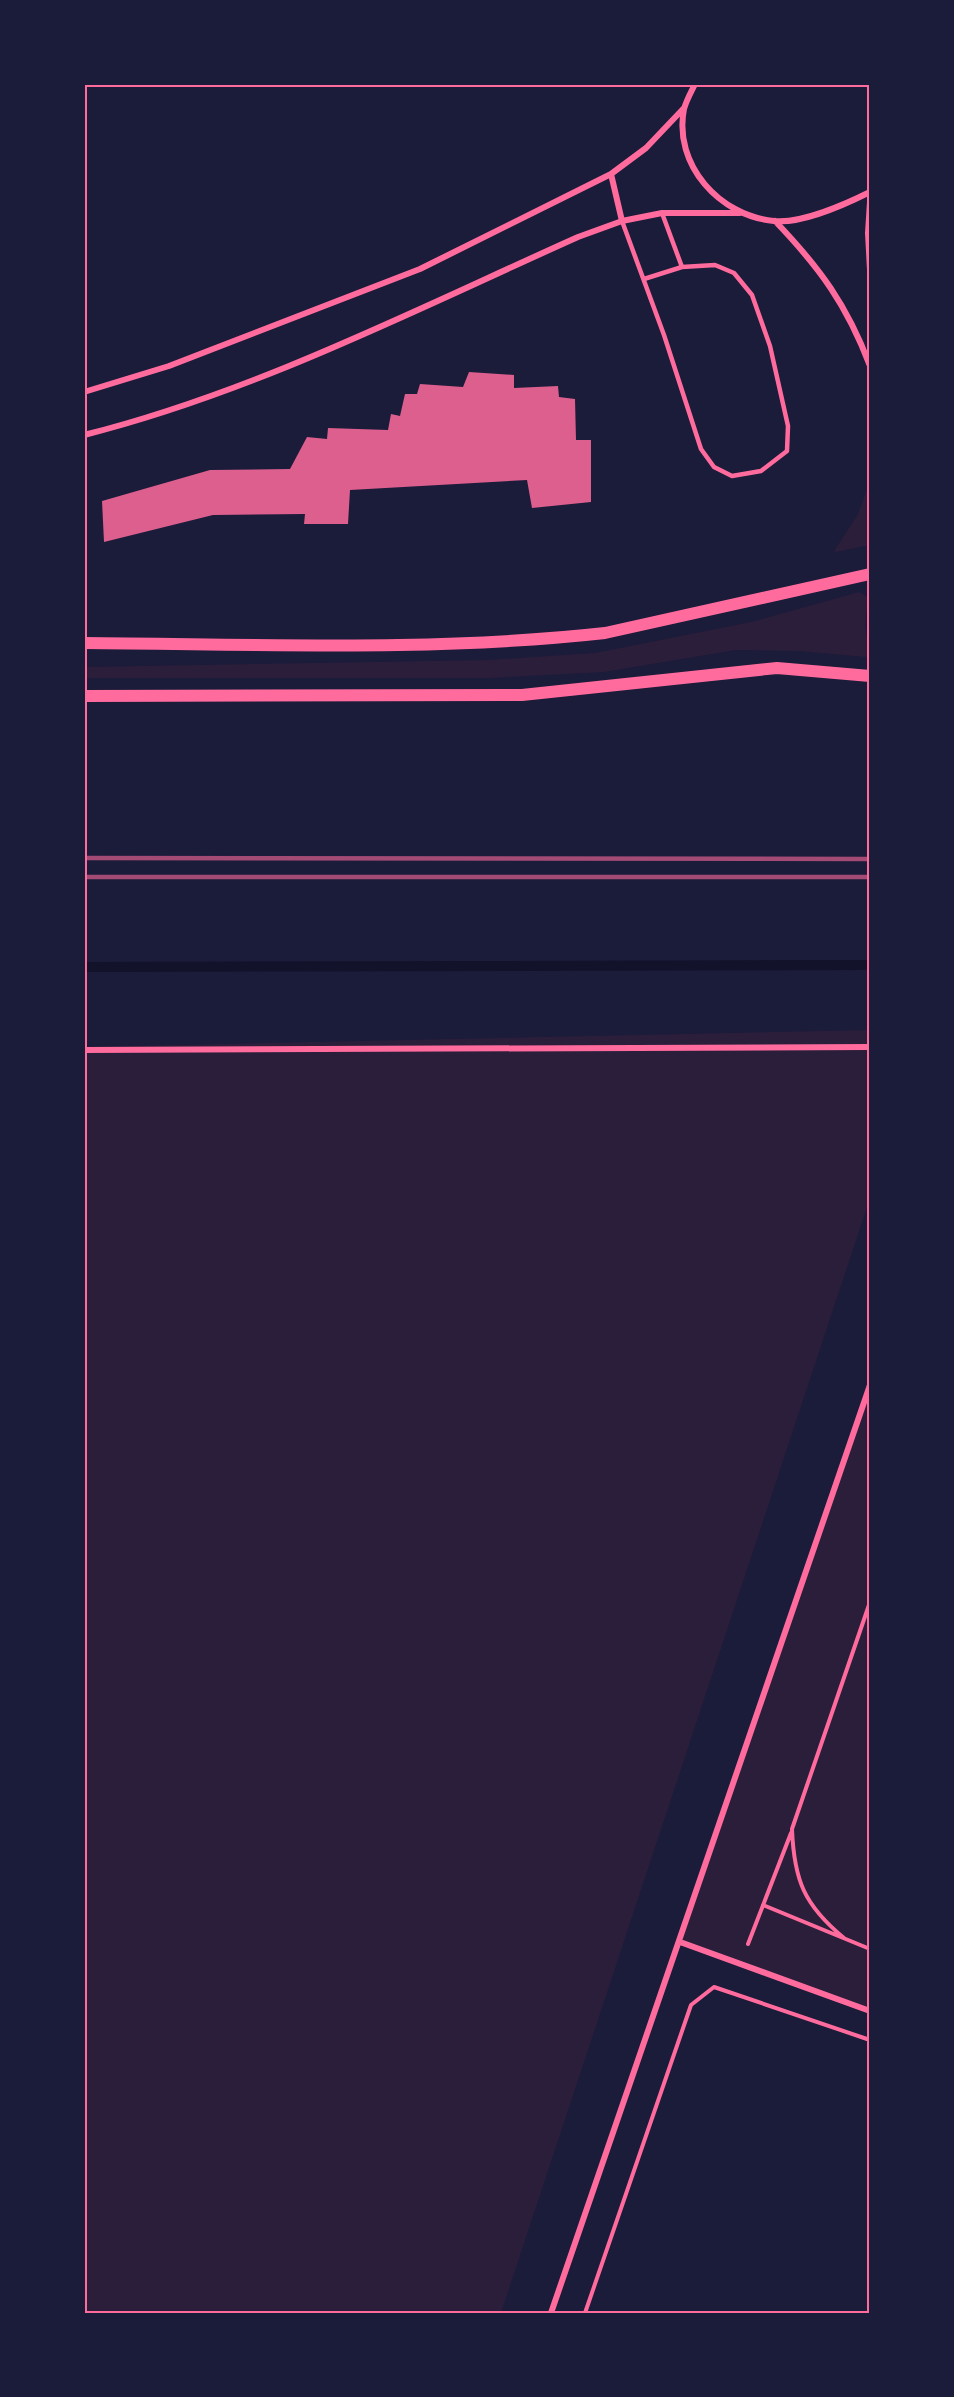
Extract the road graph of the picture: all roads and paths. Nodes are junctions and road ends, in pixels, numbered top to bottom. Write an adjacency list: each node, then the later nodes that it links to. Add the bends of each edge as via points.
1 (695, 84): 2 (street)
2 (684, 108): 3 (street, via 646,148); 7 (street, via 683,131 695,173 711,193)
3 (611, 174): 8 (street); 14 (street, via 420,269 169,366)
4 (870, 192): 9 (street, via 813,215)
5 (870, 202): 11 (street)
6 (662, 213): 7 (street); 8 (street); 10 (lane)
7 (740, 213): 9 (street)
8 (622, 221): 12 (lane); 15 (street, via 260,377 152,416)
9 (775, 222): 13 (street, via 815,263 847,311)
10 (682, 267): 12 (lane); 12 (lane, via 716,265 734,273 752,295 770,346 788,426 787,451 761,471 732,476 714,467 701,448)
11 (870, 270)
12 (644, 279)
13 (870, 366)
14 (84, 392)
15 (84, 435)
16 (870, 574): 17 (main road, via 605,633 572,636 486,642)
17 (84, 644)
18 (870, 676): 19 (main road, via 777,668 522,695)
19 (84, 696)
20 (870, 1047): 21 (street)
21 (84, 1050)
22 (870, 1385): 27 (street)
23 (870, 1602): 24 (path)
24 (792, 1829): 25 (path); 26 (path, via 793,1863 803,1893 820,1918)
25 (763, 1905): 26 (path); 29 (path)
26 (844, 1938): 28 (path)
27 (680, 1942): 29 (street); 32 (street)
28 (870, 1948)
29 (741, 1964): 30 (street)
30 (870, 2011)
31 (870, 2040): 33 (path, via 714,1987 692,2005)
32 (551, 2313)
33 (585, 2313)

